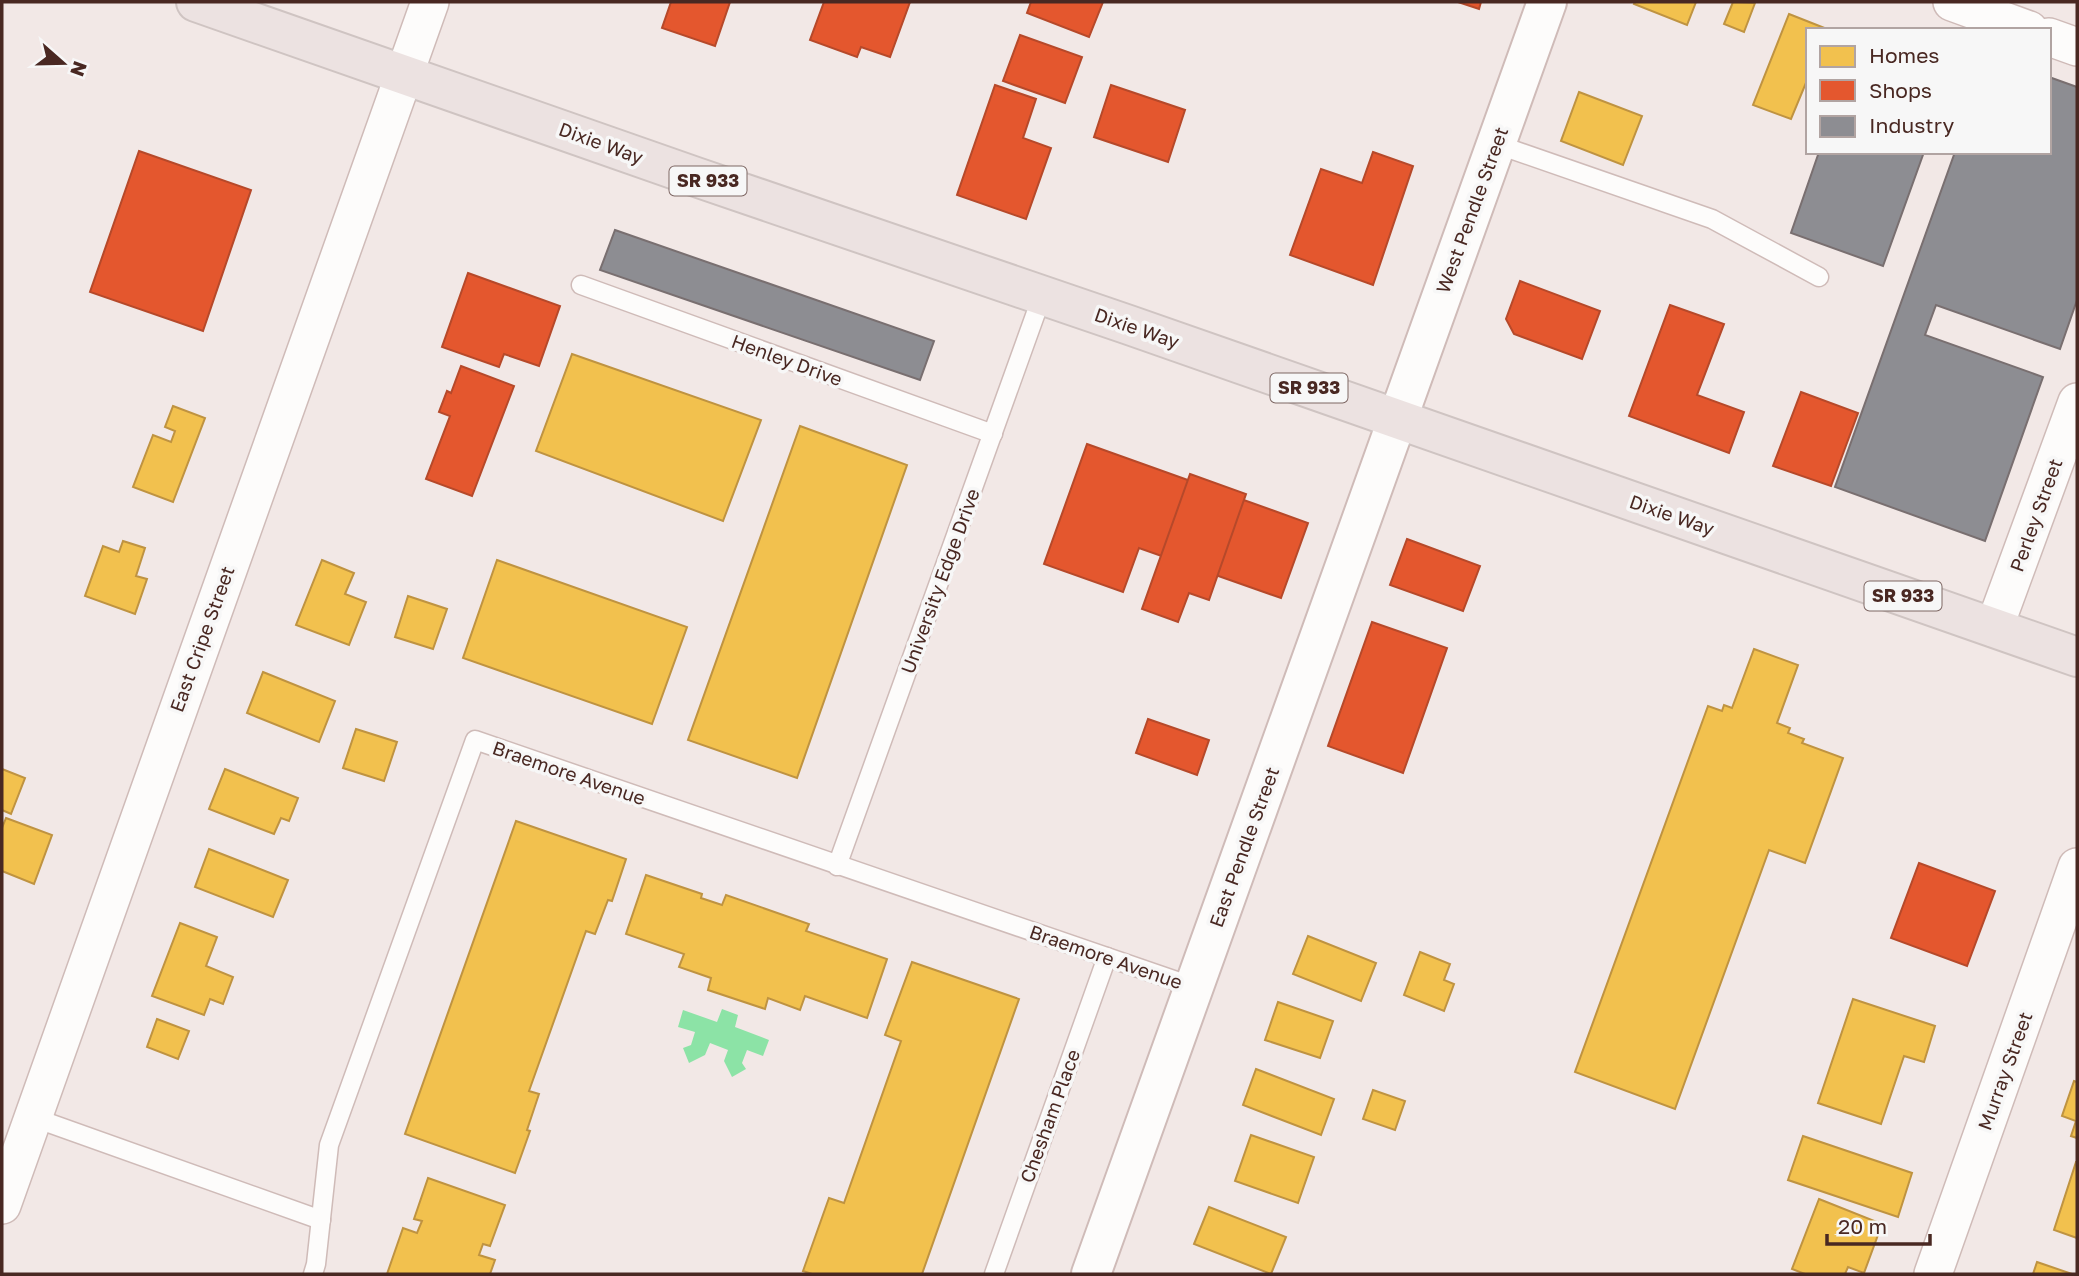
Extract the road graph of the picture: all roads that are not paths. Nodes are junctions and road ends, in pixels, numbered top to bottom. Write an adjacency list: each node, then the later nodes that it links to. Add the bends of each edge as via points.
1 (196, 2): 8 (main road, Dixie Way / SR 933)
2 (430, 2): 8 (street, East Cripe Street)
3 (1547, 2): 9 (street, West Pendle Street)
4 (1952, 2): 5 (street)
5 (2024, 28)
6 (2051, 38): 7 (street)
7 (2077, 47)
8 (404, 74): 12 (main road, Dixie Way / SR 933); 22 (street, East Cripe Street)
9 (1496, 144): 10 (lane, via 1712,219); 14 (street, West Pendle Street)
10 (1819, 277)
11 (581, 285): 15 (lane, Henley Drive)
12 (1042, 296): 14 (main road, Dixie Way / SR 933); 15 (lane, University Edge Drive)
13 (2077, 402): 16 (street, Perley Street)
14 (1397, 419): 16 (main road, Dixie Way / SR 933); 21 (street, East Pendle Street)
15 (993, 434): 18 (lane, University Edge Drive)
16 (1994, 628): 17 (main road, Dixie Way / SR 933)
17 (2077, 657)
18 (838, 866): 20 (lane, Braemore Avenue); 24 (lane, Braemore Avenue, via 475,740 329,1145)
19 (2077, 867): 28 (street, Murray Street)
20 (1107, 957): 21 (lane, Braemore Avenue); 26 (lane, Chesham Place)
21 (1194, 987): 27 (street, East Pendle Street)
22 (32, 1117): 23 (street, East Cripe Street); 24 (lane)
23 (2, 1205)
24 (321, 1220): 25 (lane, Braemore Avenue)
25 (313, 1274)
26 (994, 1274)
27 (1091, 1274)
28 (1933, 1274)

